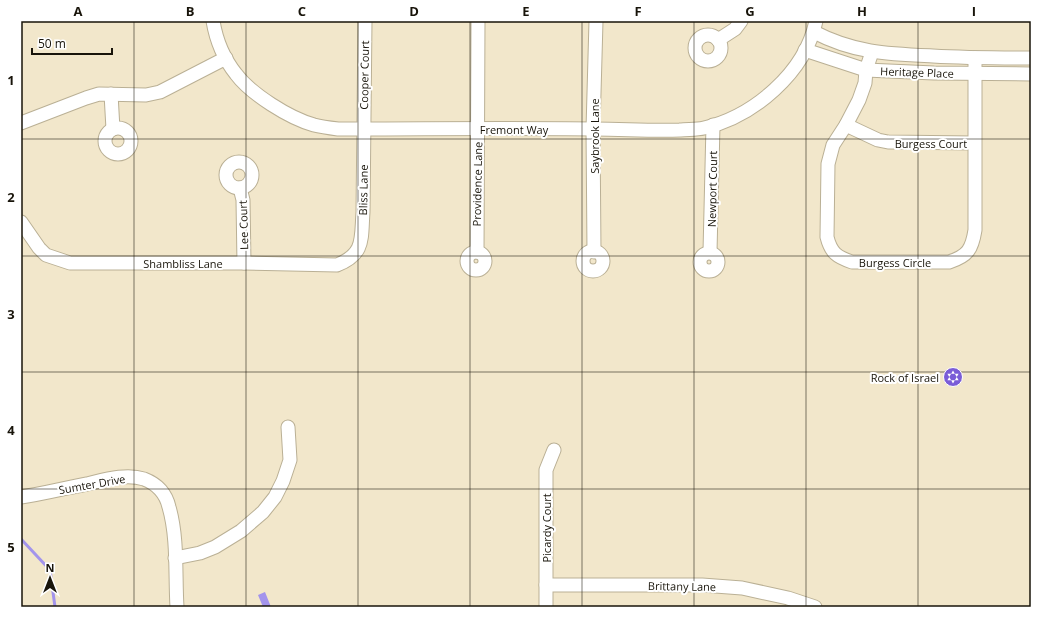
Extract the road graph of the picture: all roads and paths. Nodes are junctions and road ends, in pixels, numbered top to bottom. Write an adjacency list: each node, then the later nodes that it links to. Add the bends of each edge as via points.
1 (213, 21): 10 (street, Fremont Way, via 215,33)
2 (365, 21): 21 (street, Cooper Court)
3 (478, 21): 22 (street, Providence Lane)
4 (596, 21): 23 (street, Saybrook Lane)
5 (741, 21): 7 (street, via 735,29)
6 (815, 27): 8 (street, Fremont Way); 9 (street, Heritage Place, via 833,42)
7 (718, 40)
8 (805, 50): 13 (street, Heritage Place); 18 (street, Fremont Way, via 788,77 772,92 748,109)
9 (872, 52): 11 (street, Heritage Place); 13 (street, Burgess Circle)
10 (226, 58): 16 (street, via 160,92 146,95); 21 (street, Fremont Way, via 236,74 252,89 292,116 313,125)
11 (975, 58): 12 (street, Heritage Place); 14 (street, Burgess Court)
12 (1031, 58)
13 (866, 70): 14 (street, Heritage Place); 19 (street, Burgess Circle, via 860,100)
14 (974, 73): 15 (street, Heritage Place); 24 (street, Burgess Court)
15 (1031, 74)
16 (111, 94): 17 (street, via 86,98); 20 (street)
17 (21, 123)
18 (713, 125): 23 (street, Fremont Way, via 702,129 663,131); 30 (street, Newport Court)
19 (846, 125): 24 (street, Burgess Court, via 888,142); 24 (street, Burgess Circle, via 833,145 828,164 827,237 835,254 852,262 949,262 967,253 972,245 975,230)
20 (113, 129)
21 (364, 129): 22 (street, Fremont Way); 27 (street, Bliss Lane, via 361,242)
22 (478, 129): 23 (street, Fremont Way); 28 (street, Providence Lane)
23 (593, 129): 29 (street, Saybrook Lane)
24 (974, 143)
25 (240, 188): 31 (street, Lee Court, via 243,200)
26 (21, 222): 31 (street, Shambliss Lane, via 46,255 70,263)
27 (357, 250): 31 (street, Shambliss Lane, via 347,261 337,265)
28 (477, 252)
29 (594, 252)
30 (710, 252)
31 (244, 263)
32 (288, 427): 35 (street, via 290,460 275,497 263,512 241,532 215,547)
33 (554, 450): 36 (street, Picardy Court, via 546,470)
34 (21, 497): 35 (street, Sumter Drive, via 113,479 133,477 151,482 165,497 169,506)
35 (175, 558): 37 (street, Sumter Drive)
36 (546, 585): 38 (street, Picardy Court); 39 (street, Brittany Lane, via 702,585 742,588)
37 (178, 607)
38 (546, 607)
39 (815, 607)

